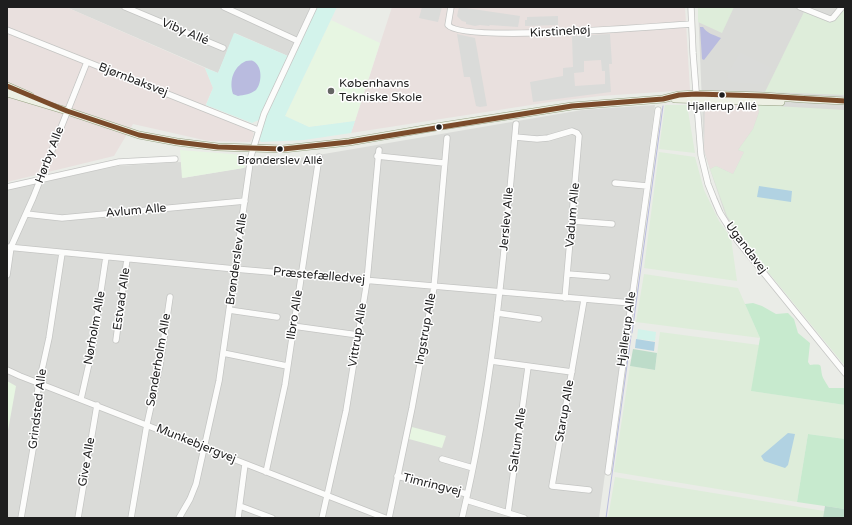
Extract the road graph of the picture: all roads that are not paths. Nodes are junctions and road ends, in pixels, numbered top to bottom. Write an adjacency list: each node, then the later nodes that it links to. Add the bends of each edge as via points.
1 (125, 7): 11 (street, Viby Allé)
2 (224, 7): 10 (street)
3 (314, 7): 10 (street, Brønderslev Alle)
4 (451, 7): 8 (street, Kirstinehøj, via 448,25 450,28 465,32 523,34)
5 (691, 7): 8 (street)
6 (800, 7): 7 (street, via 830,19)
7 (842, 7)
8 (691, 24): 15 (street)
9 (7, 30): 12 (street, Bjørnbaksvej)
10 (298, 41): 21 (street, Brønderslev Alle)
11 (223, 48)
12 (87, 62): 19 (street, Hørby Alle); 21 (street, Bjørnbaksvej)
13 (7, 86): 19 (main road)
14 (7, 93): 19 (main road)
15 (696, 97): 16 (main road); 17 (main road); 24 (main road, via 572,106 319,146); 65 (street, Ugandavej, via 704,170 720,213 737,240)
16 (845, 100)
17 (845, 104)
18 (658, 110): 30 (street, Hjallerup Alle)
19 (67, 111): 24 (main road, via 139,135 218,147); 28 (street, Hørby Alle)
20 (516, 124): 22 (street, Jerslev Alle)
21 (258, 130): 24 (street, Brønderslev Alle)
22 (515, 137): 34 (street, Vadum Alle, via 537,139 572,131 577,133 580,139); 47 (street, Jerslev Alle)
23 (447, 138): 27 (street, Ingstrup Alle)
24 (253, 148): 32 (street, Brønderslev Alle)
25 (319, 157): 41 (street, Ilbro Alle)
26 (175, 159): 28 (street, via 119,162)
27 (444, 163): 45 (street, Vittrup Alle, via 378,153); 46 (street, Ingstrup Alle)
28 (41, 179): 31 (street); 33 (street, Hørby Alle)
29 (615, 183): 30 (street)
30 (647, 186): 51 (street, Hjallerup Alle)
31 (7, 187)
32 (245, 201): 33 (street, Avlum Alle, via 62,218); 40 (street, Brønderslev Alle)
33 (26, 214): 36 (street, Hørby Alle)
34 (572, 221): 35 (street); 42 (street, Vadum Alle)
35 (612, 224)
36 (9, 247): 37 (street, Præstefælledvej); 43 (street, Hørby Alle)
37 (62, 253): 38 (street, Præstefælledvej); 66 (street, Grindsted Alle, via 49,338)
38 (106, 257): 39 (street, Præstefælledvej); 67 (street, Nørholm Alle, via 92,350)
39 (128, 259): 40 (street, Præstefælledvej); 58 (street, Estvad Alle)
40 (235, 269): 41 (street, Præstefælledvej); 52 (street, Brønderslev Alle)
41 (301, 274): 45 (street, Præstefælledvej); 56 (street, Ilbro Alle)
42 (568, 274): 44 (street); 49 (street, Vadum Alle)
43 (7, 275)
44 (607, 277)
45 (367, 281): 46 (street, Præstefælledvej); 57 (street, Vittrup Alle)
46 (434, 287): 47 (street, Præstefælledvej); 76 (street, Ingstrup Alle)
47 (500, 293): 49 (street, Præstefælledvej); 53 (street, Jerslev Alle)
48 (170, 297): 69 (street, Sønderholm Alle, via 160,365)
49 (566, 298): 50 (street, Præstefælledvej)
50 (584, 300): 51 (street, Præstefælledvej); 64 (street, Starup Alle)
51 (631, 304): 75 (street, Hjallerup Alle)
52 (229, 310): 54 (street); 59 (street, Brønderslev Alle)
53 (497, 314): 55 (street); 60 (street, Jerslev Alle)
54 (277, 317)
55 (538, 319)
56 (293, 326): 57 (street); 61 (street, Ilbro Alle)
57 (358, 335): 79 (street, Vittrup Alle, via 346,411)
58 (116, 340)
59 (223, 353): 61 (street); 70 (street, Brønderslev Alle)
60 (491, 361): 62 (street); 73 (street, Jerslev Alle)
61 (287, 366): 74 (street, Ilbro Alle)
62 (528, 367): 64 (street); 82 (street, Saltum Alle)
63 (7, 370): 66 (street, Munkebjergvej)
64 (572, 372): 77 (street, Starup Alle, via 552,486)
65 (845, 373)
66 (39, 383): 67 (street, Munkebjergvej); 83 (street, Grindsted Alle, via 37,426)
67 (81, 399): 68 (street, Munkebjergvej)
68 (97, 405): 69 (street, Munkebjergvej); 84 (street, Give Alle)
69 (147, 424): 70 (street, Munkebjergvej); 85 (street, Sønderholm Alle)
70 (204, 448): 72 (street, Munkebjergvej); 86 (street, Brønderslev Alle, via 196,484)
71 (442, 459): 73 (street)
72 (246, 464): 74 (street, Munkebjergvej); 81 (street)
73 (473, 468): 78 (street, Jerslev Alle)
74 (266, 472): 79 (street, Munkebjergvej)
75 (608, 472)
76 (397, 476): 78 (street, Timringvej); 91 (street, Ingstrup Alle)
77 (589, 490)
78 (468, 494): 80 (street, Jerslev Alle)
79 (328, 495): 89 (street, Vittrup Alle); 90 (street, Munkebjergvej)
80 (466, 500): 82 (street); 92 (street, Jerslev Alle)
81 (240, 506): 87 (street); 88 (street)
82 (508, 512): 93 (street)
83 (21, 518)
84 (78, 518)
85 (131, 518)
86 (179, 518)
87 (238, 518)
88 (272, 518)
89 (322, 518)
90 (385, 518)
91 (389, 518)
92 (462, 518)
93 (524, 518)

